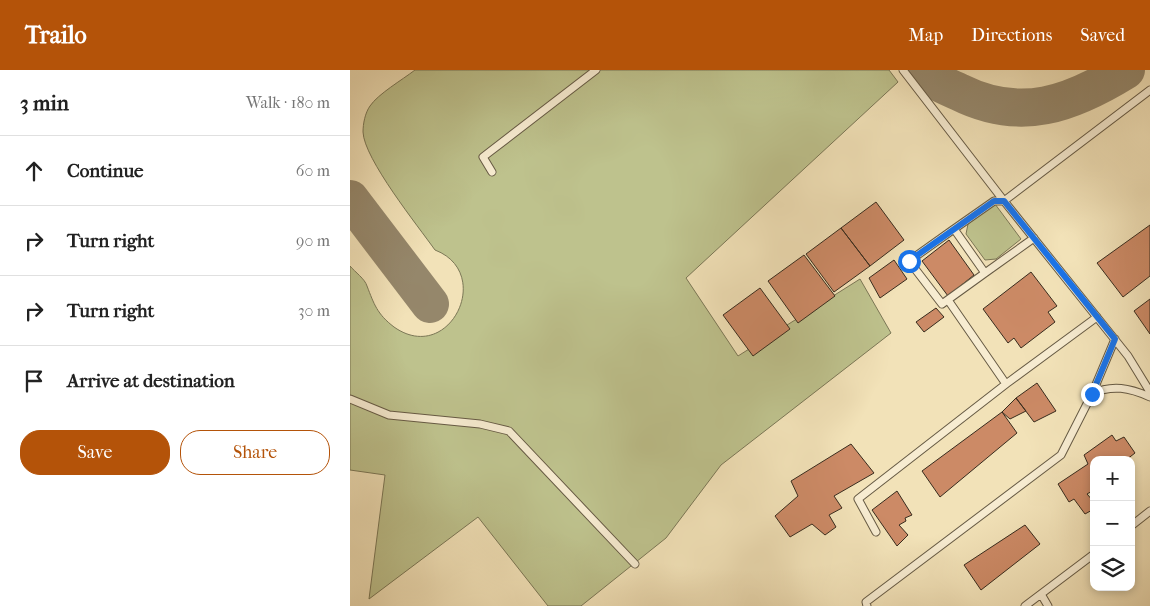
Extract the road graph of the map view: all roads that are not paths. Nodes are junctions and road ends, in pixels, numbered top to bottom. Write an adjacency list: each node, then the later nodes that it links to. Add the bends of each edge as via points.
1 (596, 70): 4 (lane, via 483,157)
2 (903, 70): 5 (lane)
3 (1150, 90): 5 (lane)
4 (492, 172)
5 (1004, 201): 6 (lane, via 994,201); 7 (lane)
6 (954, 229): 8 (lane); 9 (lane, via 909,261 942,304)
7 (1034, 238): 8 (lane); 10 (lane)
8 (985, 273): 9 (lane)
9 (948, 300): 12 (lane)
10 (1097, 317): 11 (lane); 12 (lane)
11 (1115, 339): 13 (lane); 14 (lane)
12 (1006, 384): 19 (lane, via 858,499)
13 (1150, 392)
14 (1092, 394): 15 (lane, via 1104,388 1119,388); 23 (lane, via 1061,454 866,602)
15 (1150, 397)
16 (350, 399): 21 (lane, via 389,416 480,424 509,431)
17 (1150, 511): 18 (lane)
18 (1135, 523)
19 (876, 532)
20 (1090, 557): 22 (lane)
21 (636, 564)
22 (1040, 594): 24 (lane); 25 (lane)
23 (867, 606)
24 (1025, 606)
25 (1048, 606)

